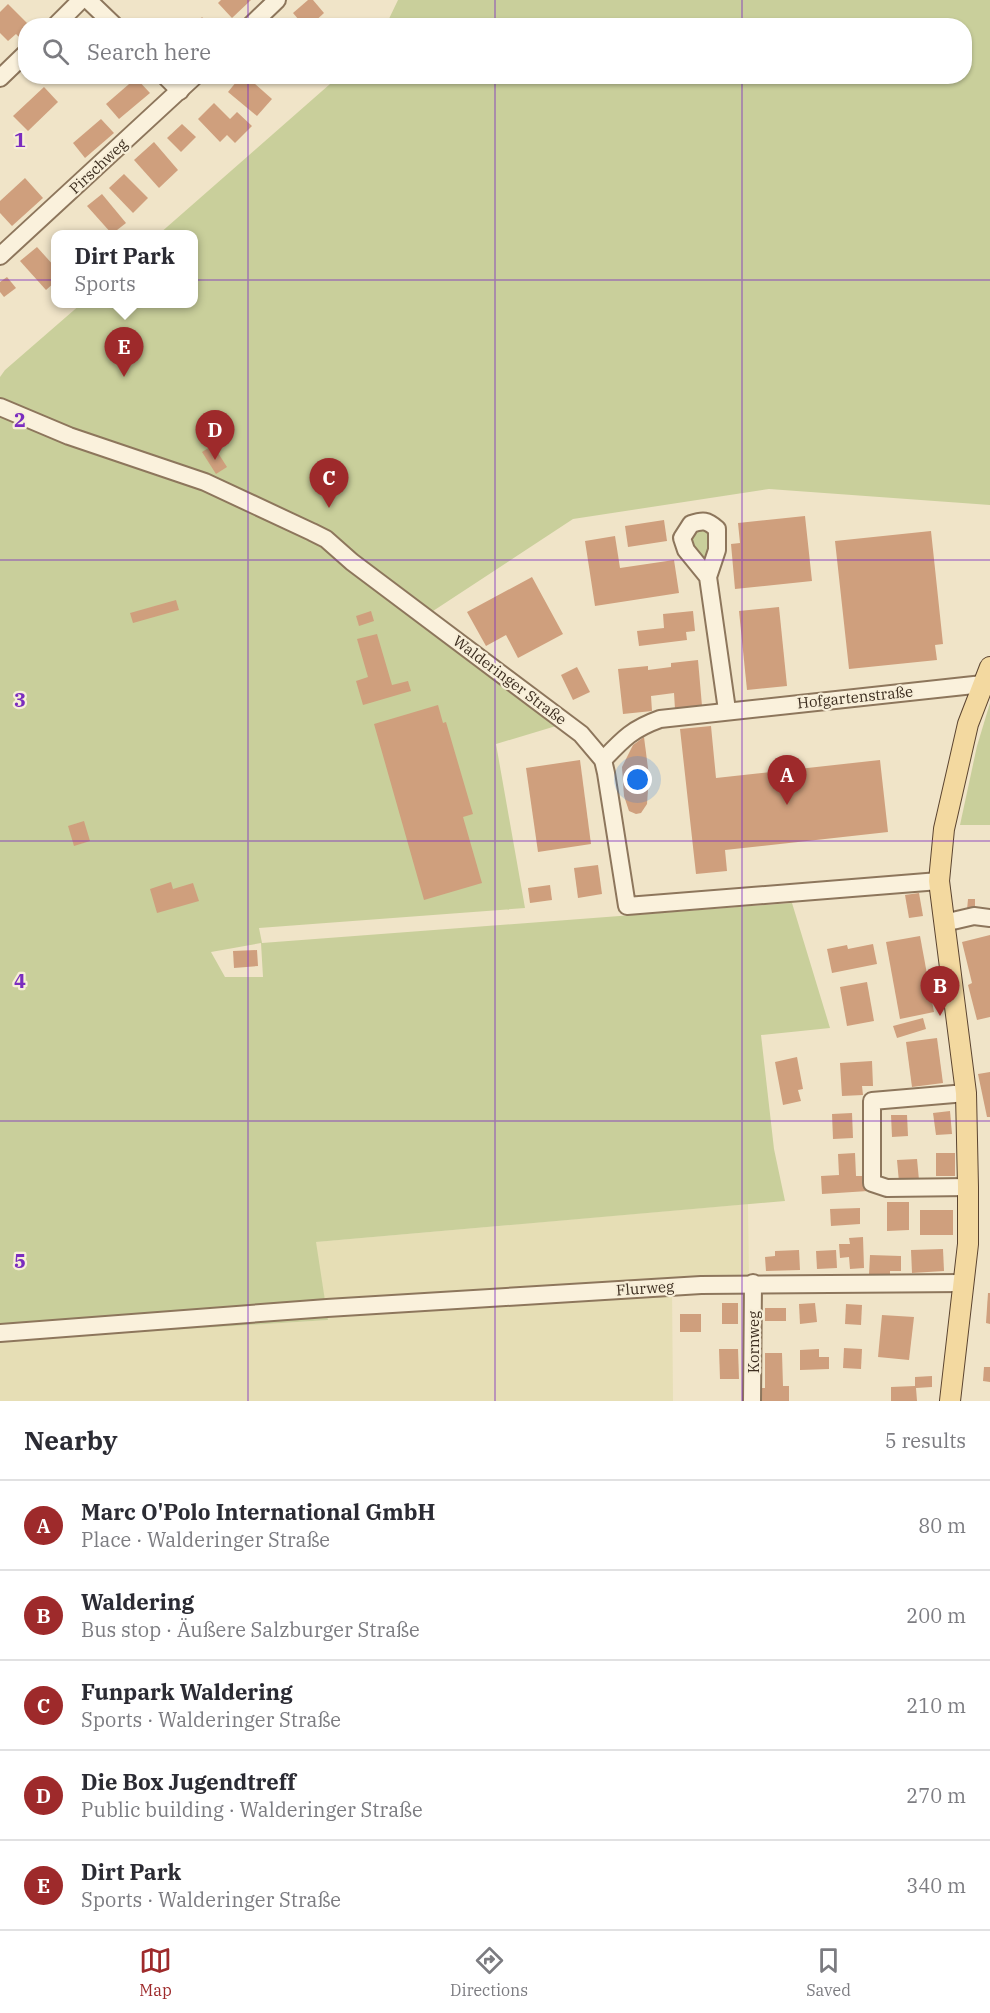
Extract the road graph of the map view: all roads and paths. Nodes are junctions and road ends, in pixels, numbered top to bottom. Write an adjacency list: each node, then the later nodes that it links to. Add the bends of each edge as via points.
1 (81, 0): 4 (street)
2 (88, 0): 5 (street)
3 (277, 0): 6 (street)
4 (63, 18)
5 (107, 18)
6 (258, 18)
7 (18, 61): 8 (street)
8 (0, 78)
9 (173, 84): 11 (street)
10 (187, 84): 11 (street, Pirschweg)
11 (180, 91): 12 (street, Pirschweg)
12 (0, 256)
13 (0, 407): 17 (street, Walderinger Straße, via 69,436 205,482 326,539 581,734)
14 (708, 578): 16 (street)
15 (986, 675): 16 (street, Hofgartenstraße); 18 (main road, via 968,724 944,830)
16 (728, 711): 17 (street, Hofgartenstraße, via 660,719 640,726)
17 (603, 760): 18 (street, Walderinger Straße, via 627,906)
18 (939, 881): 20 (main road)
19 (990, 918): 20 (street, via 974,916)
20 (944, 922): 21 (main road)
21 (966, 1093): 22 (main road); 22 (street, via 872,1101 871,1169 872,1183 887,1188)
22 (968, 1187): 24 (main road)
23 (753, 1283): 24 (street, Flurweg); 25 (street, Flurweg, via 327,1308); 26 (street, Kornweg)
24 (964, 1283): 27 (main road)
25 (0, 1333)
26 (752, 1401)
27 (950, 1401)

